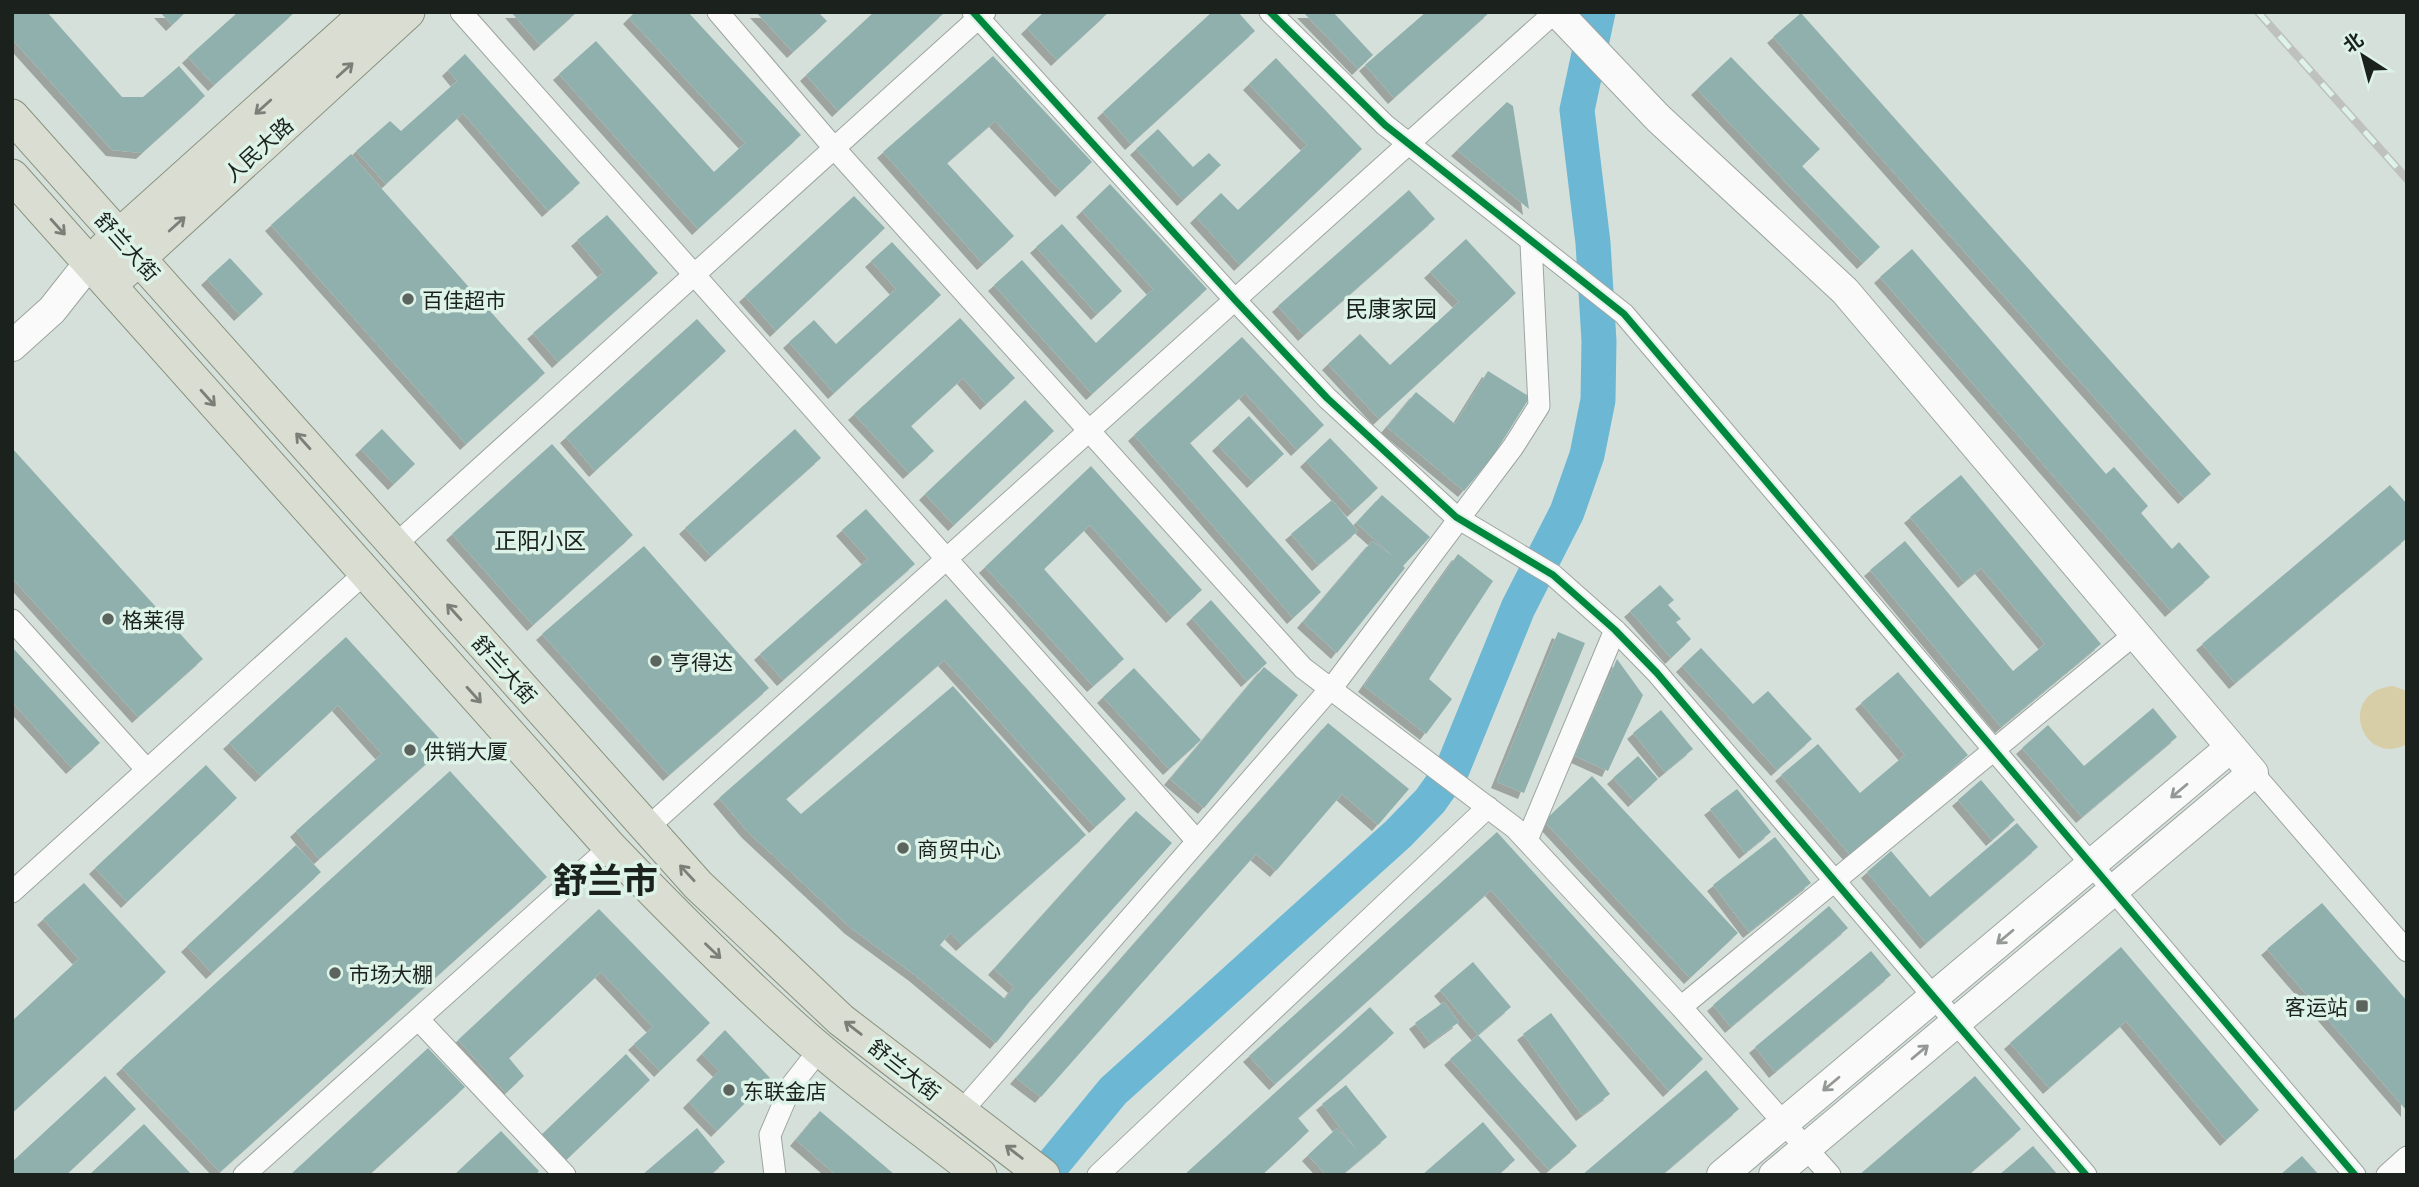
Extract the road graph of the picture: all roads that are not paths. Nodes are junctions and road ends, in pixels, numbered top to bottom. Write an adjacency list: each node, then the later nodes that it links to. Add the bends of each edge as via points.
1 (368, 12): 13 (main road, 人民大路, one-way to 13)
2 (408, 12): 13 (main road, 人民大路, one-way to 2)
3 (461, 12): 15 (street)
4 (718, 12): 10 (street)
5 (1270, 12): 9 (street)
6 (1556, 12): 9 (street); 25 (street, via 1658,118 1845,291)
7 (979, 14): 10 (street); 16 (street)
8 (12, 116): 13 (main road, 舒兰大街)
9 (1409, 144): 12 (street); 16 (street)
10 (834, 148): 15 (street); 18 (street)
11 (12, 176): 14 (main road, 舒兰大街, one-way to 14)
12 (1534, 245): 19 (street, via 1539,407); 28 (street, via 1624,314)
13 (129, 247): 14 (main road, 人民大路); 20 (main road, 舒兰大街, one-way to 13)
14 (99, 274): 17 (street); 22 (main road, 舒兰大街, one-way to 22)
15 (695, 275): 20 (street); 21 (street)
16 (1234, 300): 18 (street); 19 (street, via 1327,398)
17 (12, 346)
18 (1089, 431): 21 (street); 26 (street, via 1303,668)
19 (1458, 518): 24 (street, via 1553,575); 26 (street)
20 (395, 545): 32 (main road, 舒兰大街, one-way to 20)
21 (947, 559): 32 (street); 34 (street)
22 (365, 573): 29 (street); 35 (main road, 舒兰大街, one-way to 35)
23 (12, 620): 29 (street)
24 (1615, 629): 33 (street); 37 (street)
25 (2135, 634): 27 (street); 28 (street)
26 (1330, 689): 31 (street); 34 (street)
27 (2231, 747): 30 (street); 36 (street, one-way to 36)
28 (1993, 750): 36 (street); 37 (street)
29 (147, 770): 39 (street)
30 (2253, 773): 38 (street); 40 (street)
31 (1485, 805): 33 (street); 55 (street)
32 (646, 829): 46 (main road, 舒兰大街, one-way to 32, via 841,1020 698,885)
33 (1527, 840): 42 (street)
34 (1198, 841): 46 (street)
35 (610, 847): 43 (street); 45 (main road, 舒兰大街, one-way to 45, via 672,912)
36 (2090, 865): 38 (street); 41 (street, one-way to 41)
37 (1835, 880): 41 (street); 42 (street)
38 (2112, 891): 44 (street); 60 (street)
39 (12, 892)
40 (2407, 951)
41 (1934, 996): 44 (street); 47 (street, one-way to 47)
42 (1681, 1007): 47 (street)
43 (418, 1019): 51 (street); 52 (street)
44 (1956, 1022): 48 (street, one-way to 44); 59 (street)
45 (820, 1049): 50 (main road, 舒兰大街); 53 (street, via 791,1086 770,1135)
46 (973, 1121): 54 (main road, 舒兰大街, one-way to 46)
47 (1785, 1122): 48 (street); 56 (street)
48 (1807, 1147): 57 (street); 58 (street)
49 (2407, 1157): 61 (street)
50 (972, 1168)
51 (244, 1175)
52 (565, 1175)
53 (775, 1175)
54 (1043, 1175)
55 (1098, 1175)
56 (1722, 1175)
57 (1774, 1175)
58 (1830, 1175)
59 (2086, 1175)
60 (2355, 1175)
61 (2387, 1175)

